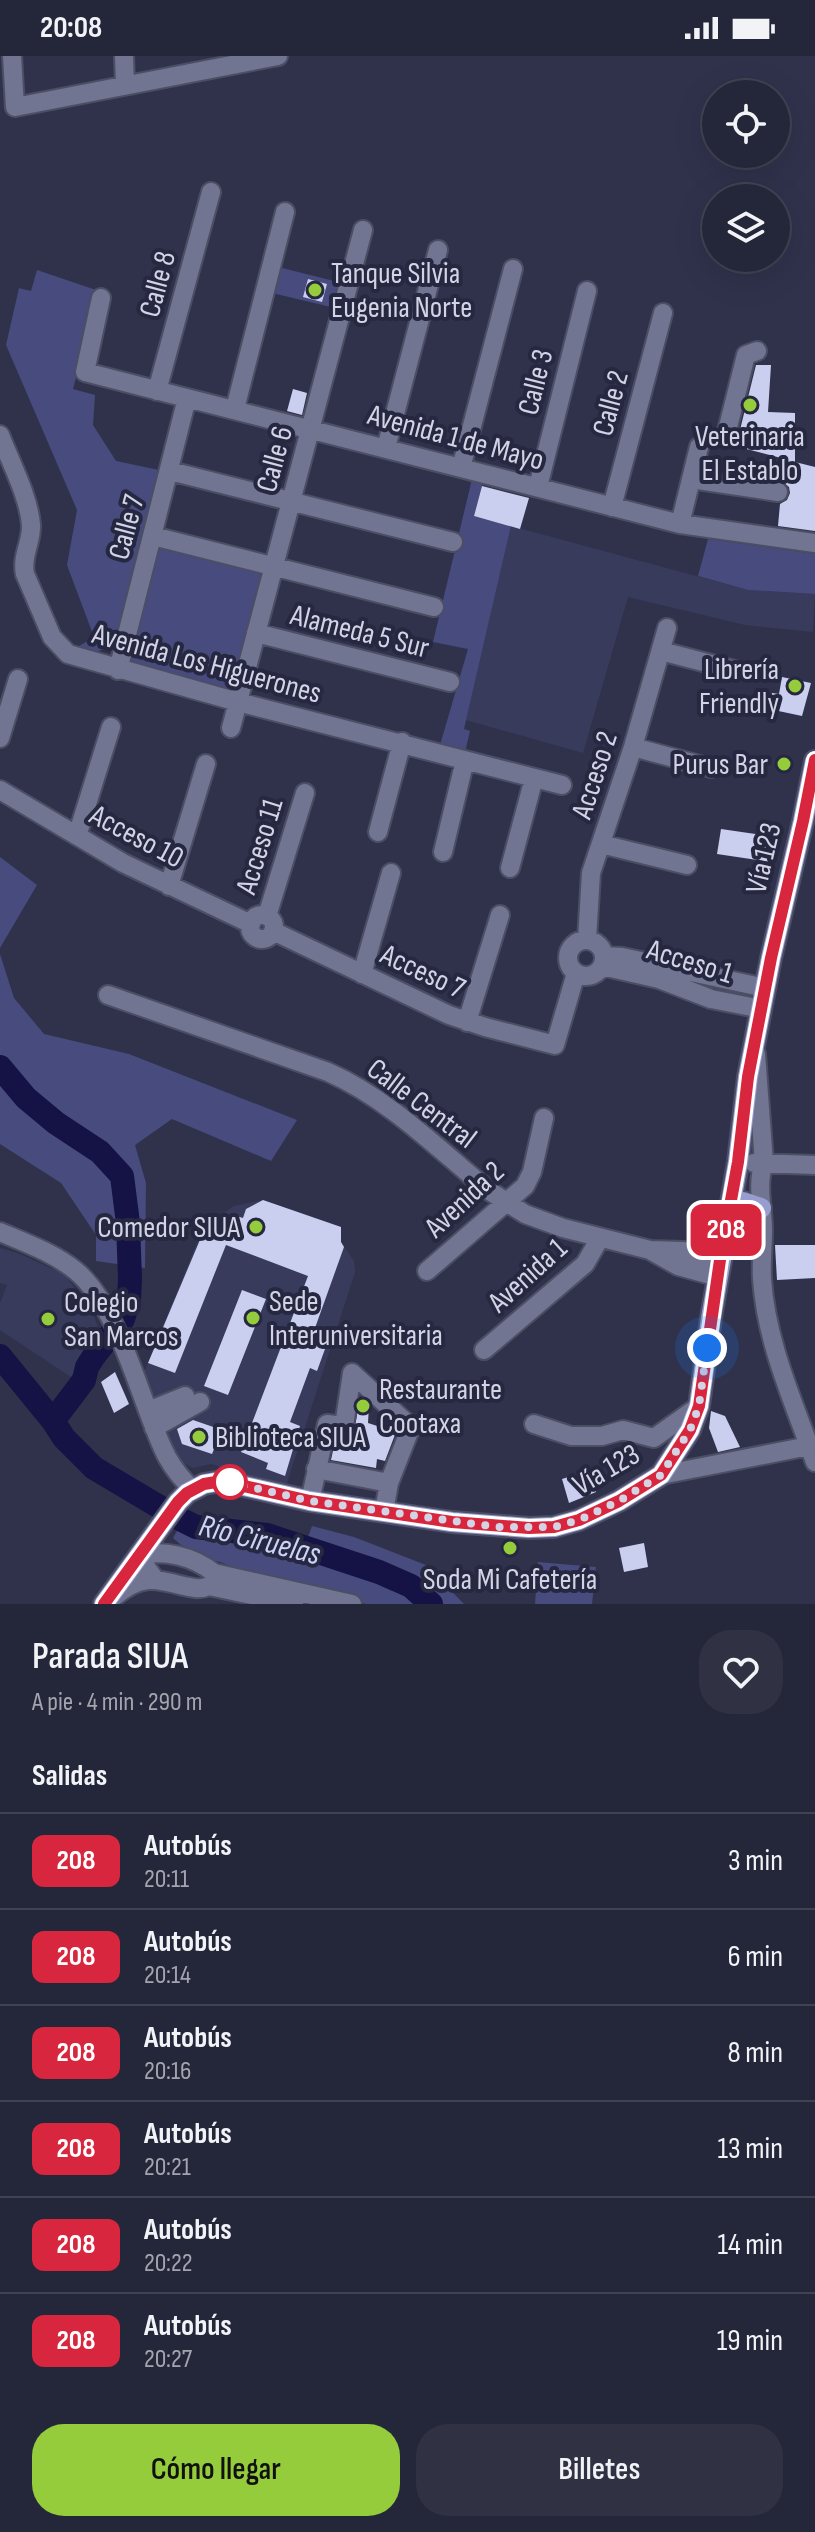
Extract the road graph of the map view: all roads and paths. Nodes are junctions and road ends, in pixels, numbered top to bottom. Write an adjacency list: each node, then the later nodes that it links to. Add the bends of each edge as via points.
1 (12, 56): 4 (street, via 15,107)
2 (124, 56): 4 (street)
3 (278, 56): 4 (street)
4 (125, 85)
5 (211, 192): 14 (street, Calle 8)
6 (285, 212): 16 (street)
7 (363, 230): 17 (street, Calle 6)
8 (438, 250): 21 (street)
9 (513, 269): 22 (street)
10 (587, 291): 25 (street, Calle 3)
11 (101, 298): 14 (street, Avenida 1 de Mayo, via 85,372)
12 (663, 313): 28 (street, Calle 2)
13 (757, 351): 19 (street, via 746,355)
14 (157, 391): 15 (street, Avenida 1 de Mayo)
15 (187, 398): 16 (street, Avenida 1 de Mayo); 23 (street, Calle 7)
16 (235, 409): 17 (street, Avenida 1 de Mayo)
17 (311, 429): 21 (street, Avenida 1 de Mayo); 27 (street, Calle 6)
18 (0, 435): 38 (street, Avenida Los Higuerones, via 30,518 25,574 52,637 68,654)
19 (726, 435)
20 (699, 447): 24 (street)
21 (386, 448): 22 (street, Avenida 1 de Mayo)
22 (461, 468): 25 (street, Avenida 1 de Mayo)
23 (170, 471): 27 (street); 30 (street, Calle 7)
24 (691, 479): 26 (street); 29 (street)
25 (538, 487): 28 (street, Avenida 1 de Mayo)
26 (778, 492)
27 (292, 500): 31 (street); 33 (street, Calle 6)
28 (612, 507): 29 (street, Avenida 1 de Mayo)
29 (680, 524): 32 (street, Avenida 1 de Mayo)
30 (153, 536): 33 (street); 38 (street, Calle 7)
31 (453, 542)
32 (815, 543)
33 (274, 568): 34 (street); 36 (street, Calle 6)
34 (434, 607)
35 (667, 628): 37 (street, Acceso 2)
36 (256, 633): 41 (street, Alameda 5 Sur); 42 (street, Calle 6)
37 (661, 651): 39 (street); 47 (street, Acceso 2)
38 (118, 670): 42 (street, Avenida Los Higuerones)
39 (734, 670)
40 (18, 679): 45 (street)
41 (450, 682)
42 (238, 702): 44 (street, Calle 6); 46 (street, Avenida Los Higuerones)
43 (111, 727): 57 (street)
44 (231, 728)
45 (0, 738)
46 (402, 742): 48 (street, Avenida Los Higuerones); 56 (street)
47 (633, 747): 51 (street); 58 (street, Acceso 2)
48 (465, 760): 52 (street, Avenida Los Higuerones); 59 (street)
49 (815, 761): 72 (main road, Vía 123)
50 (206, 764): 63 (street)
51 (711, 768)
52 (534, 778): 53 (street, Avenida Los Higuerones); 61 (street)
53 (562, 785)
54 (0, 790): 57 (street, Acceso 10)
55 (305, 793): 65 (street, Acceso 11)
56 (378, 832)
57 (77, 836): 63 (street, Acceso 10)
58 (601, 844): 60 (street); 66 (street, Acceso 2, via 591,873)
59 (443, 852)
60 (687, 865)
61 (510, 868)
62 (391, 873): 70 (street)
63 (169, 886): 65 (street, Acceso 10)
64 (500, 915): 76 (street)
65 (263, 924): 70 (street, Acceso 7)
66 (587, 940): 67 (street, via 600,947); 69 (street, via 576,943 569,953)
67 (603, 961): 68 (street, Acceso 1); 69 (street, via 593,974)
68 (660, 972): 71 (street, Acceso 1); 74 (street, Acceso 1, via 691,993)
69 (576, 973): 76 (street, Acceso 7, via 555,1045)
70 (362, 974): 76 (street, Acceso 7)
71 (732, 981): 72 (street, Acceso 1); 74 (street)
72 (765, 988): 75 (main road, Vía 123)
73 (108, 995): 82 (street, Calle Central, via 354,1083)
74 (729, 1004): 75 (street, Acceso 1)
75 (762, 1009): 77 (main road, Vía 123)
76 (467, 1022)
77 (755, 1045): 79 (main road, Vía 123); 80 (street)
78 (544, 1118): 82 (street, Avenida 2, via 532,1172)
79 (738, 1162): 80 (street); 83 (main road, Vía 123)
80 (764, 1163): 81 (street); 84 (street, via 759,1175)
81 (815, 1165)
82 (506, 1204): 86 (street, Calle Central, via 544,1222); 88 (street, Avenida 2)
83 (730, 1207): 84 (main road, via 743,1202); 87 (main road, Vía 123)
84 (761, 1208): 93 (street, via 767,1317)
85 (0, 1232): 94 (street, via 49,1253 78,1273 99,1298)
86 (600, 1238): 87 (street, Calle Central, via 650,1250 683,1251); 89 (street, Avenida 1, via 585,1264)
87 (719, 1269): 92 (main road, Vía 123)
88 (427, 1271)
89 (484, 1350)
90 (192, 1399): 94 (street)
91 (815, 1403): 93 (street)
92 (699, 1406): 95 (street, via 654,1438 623,1430 571,1436); 98 (main road, Vía 123)
93 (795, 1407): 96 (street)
94 (151, 1420): 101 (street, via 171,1467)
95 (534, 1424)
96 (812, 1454): 98 (street)
97 (316, 1469): 99 (street); 99 (street, via 327,1424 344,1426 352,1373 411,1427); 100 (street)
98 (661, 1475): 102 (main road, Vía 123, via 619,1501 554,1527 497,1527)
99 (389, 1483): 102 (street)
100 (310, 1501): 101 (main road, Vía 123, via 222,1481 204,1484); 102 (main road, Vía 123)
101 (175, 1508): 103 (main road); 104 (street, via 173,1549)
102 (384, 1512)
103 (138, 1556): 104 (street, via 160,1552); 105 (street); 107 (main road)
104 (180, 1557): 106 (street)
105 (154, 1578): 106 (street, via 200,1590); 107 (street, via 135,1582)
106 (234, 1585): 108 (street); 109 (street)
107 (104, 1604)
108 (294, 1604)
109 (352, 1604)

